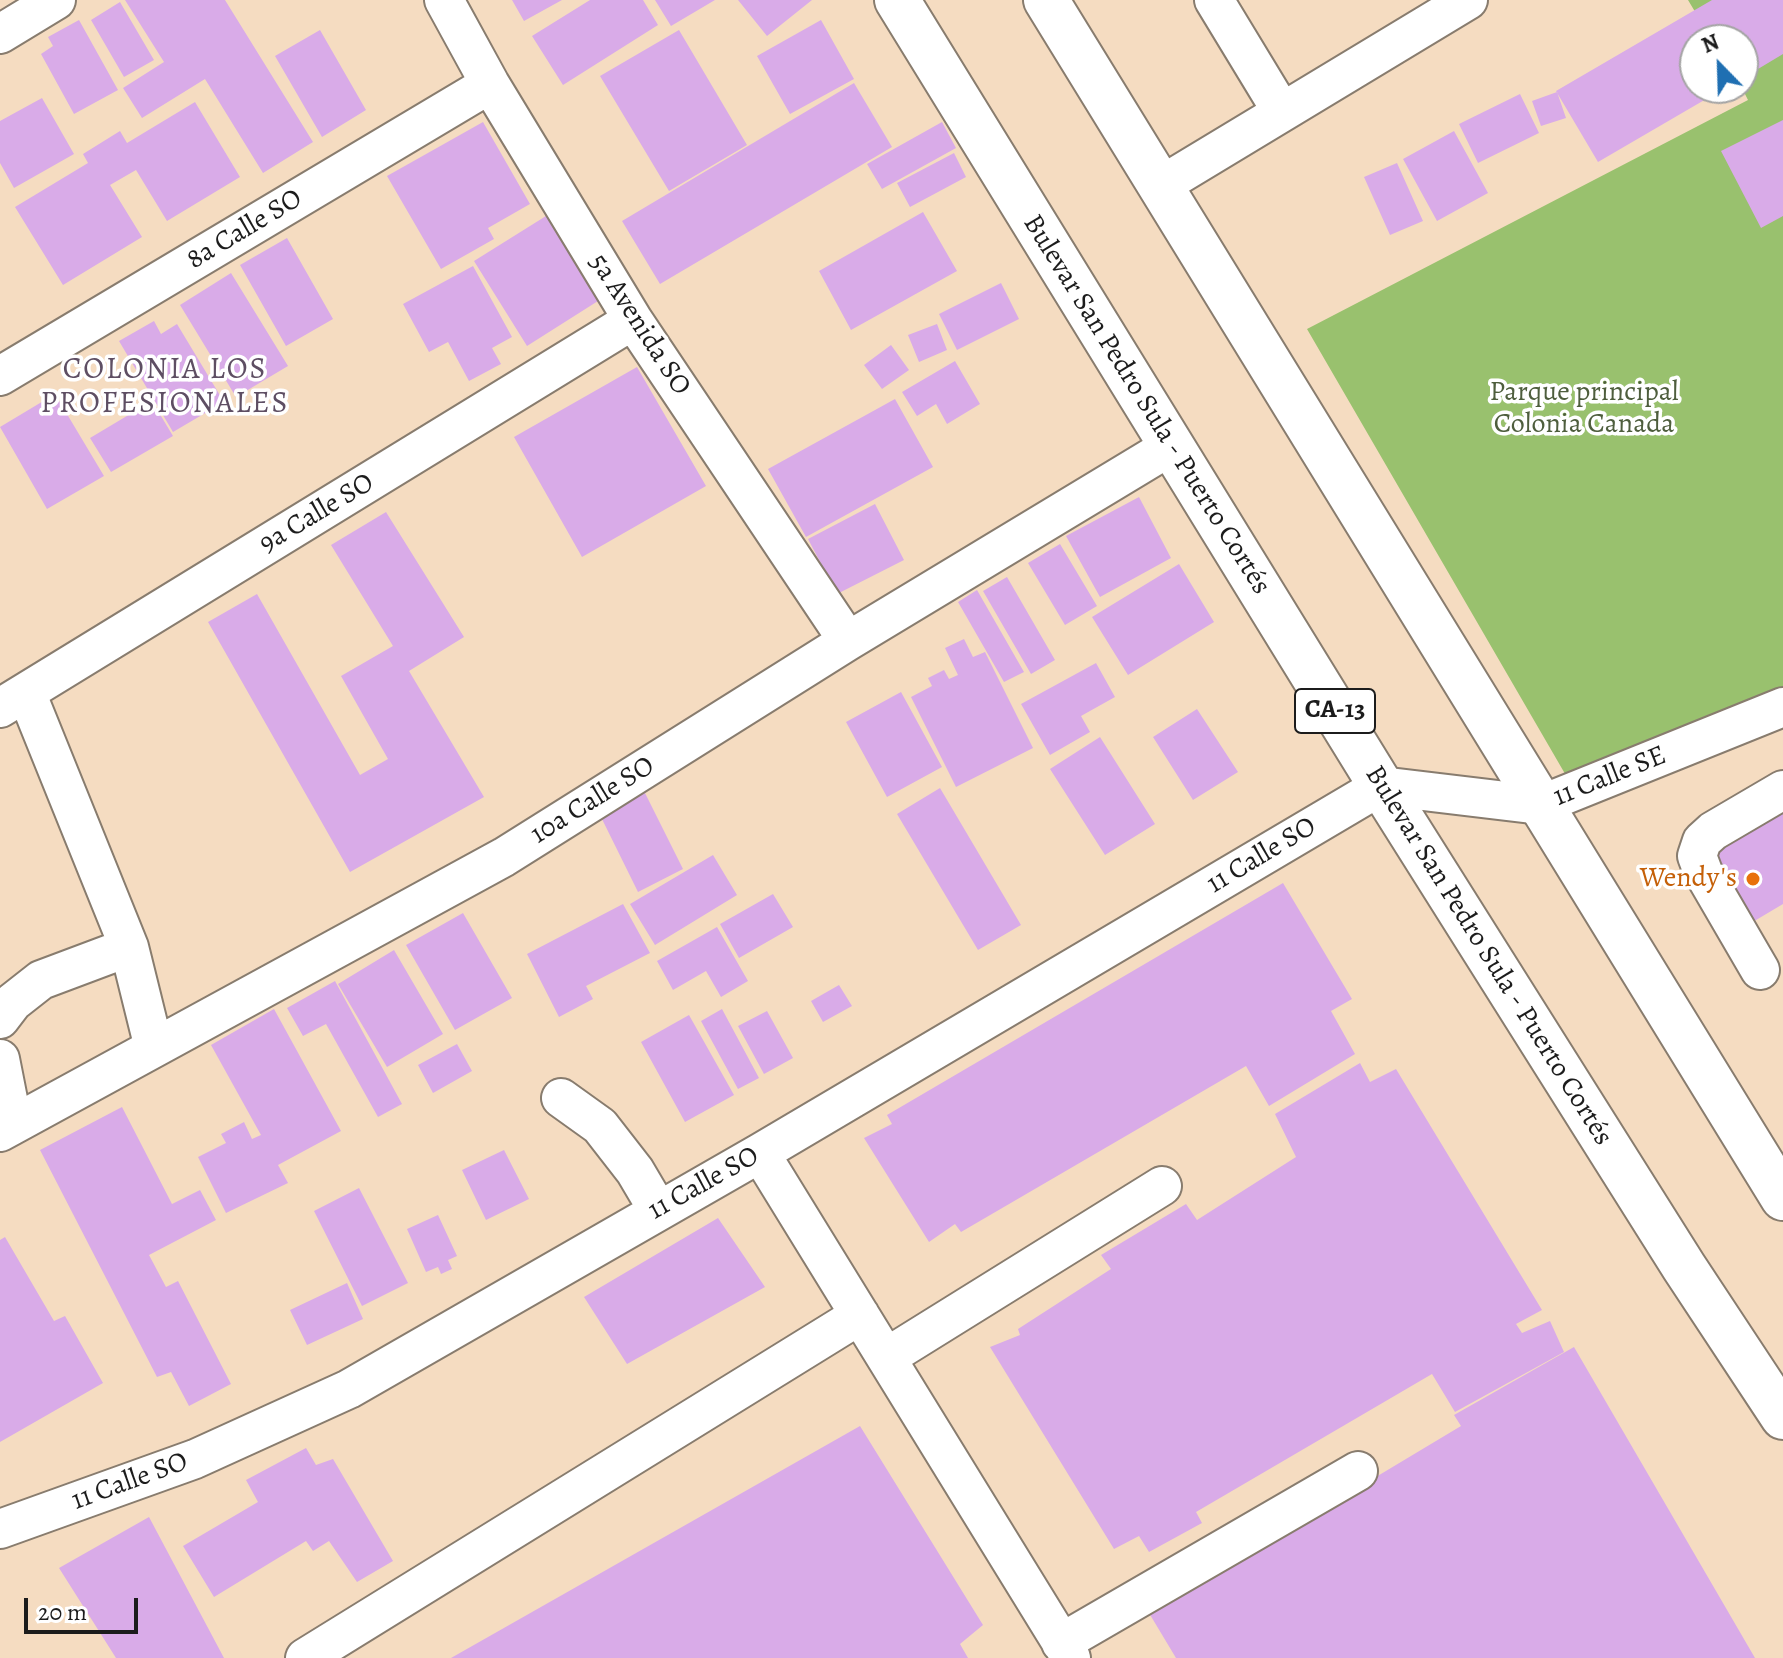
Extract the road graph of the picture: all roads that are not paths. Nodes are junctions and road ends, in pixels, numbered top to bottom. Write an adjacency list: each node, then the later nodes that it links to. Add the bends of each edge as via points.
1 (56, 0): 7 (street)
2 (444, 0): 8 (street, 5a Avenida SO)
3 (897, 0): 13 (highway, Bulevar San Pedro Sula - Puerto Cortés / CA-13)
4 (1046, 0): 10 (highway)
5 (1214, 0): 9 (street)
6 (1468, 0): 9 (street)
7 (0, 34)
8 (490, 84): 11 (street, 5a Avenida SO); 12 (street, 8a Calle SO)
9 (1282, 112): 10 (street)
10 (1160, 186): 19 (highway)
11 (633, 320): 14 (street, 5a Avenida SO); 15 (street, 9a Calle SO)
12 (0, 376)
13 (1171, 446): 14 (street, 10a Calle SO); 17 (highway, Bulevar San Pedro Sula - Puerto Cortés / CA-13)
14 (848, 641): 23 (street, 10a Calle SO, via 504,857)
15 (13, 700): 20 (street)
16 (1783, 707): 19 (street, 11 Calle SE)
17 (1381, 786): 19 (street, 11 Calle SE); 27 (street, 11 Calle SO); 33 (highway, Bulevar San Pedro Sula - Puerto Cortés / CA-13)
18 (1783, 790): 21 (street, via 1713,831 1697,856)
19 (1540, 805): 29 (highway)
20 (129, 947): 22 (street, via 41,980); 23 (street)
21 (1760, 970)
22 (0, 1019)
23 (154, 1048): 26 (street, 10a Calle SO)
24 (0, 1059): 26 (street)
25 (561, 1098): 30 (street, via 600,1126)
26 (7, 1129)
27 (760, 1153): 30 (street, 11 Calle SO); 31 (street)
28 (1162, 1186): 32 (street)
29 (1779, 1187)
30 (658, 1210): 35 (street, 11 Calle SO, via 349,1389 195,1459)
31 (860, 1315): 32 (street); 37 (street)
32 (887, 1357): 36 (street)
33 (1783, 1417)
34 (1358, 1471): 36 (street)
35 (0, 1529)
36 (1066, 1650)
37 (308, 1657)

